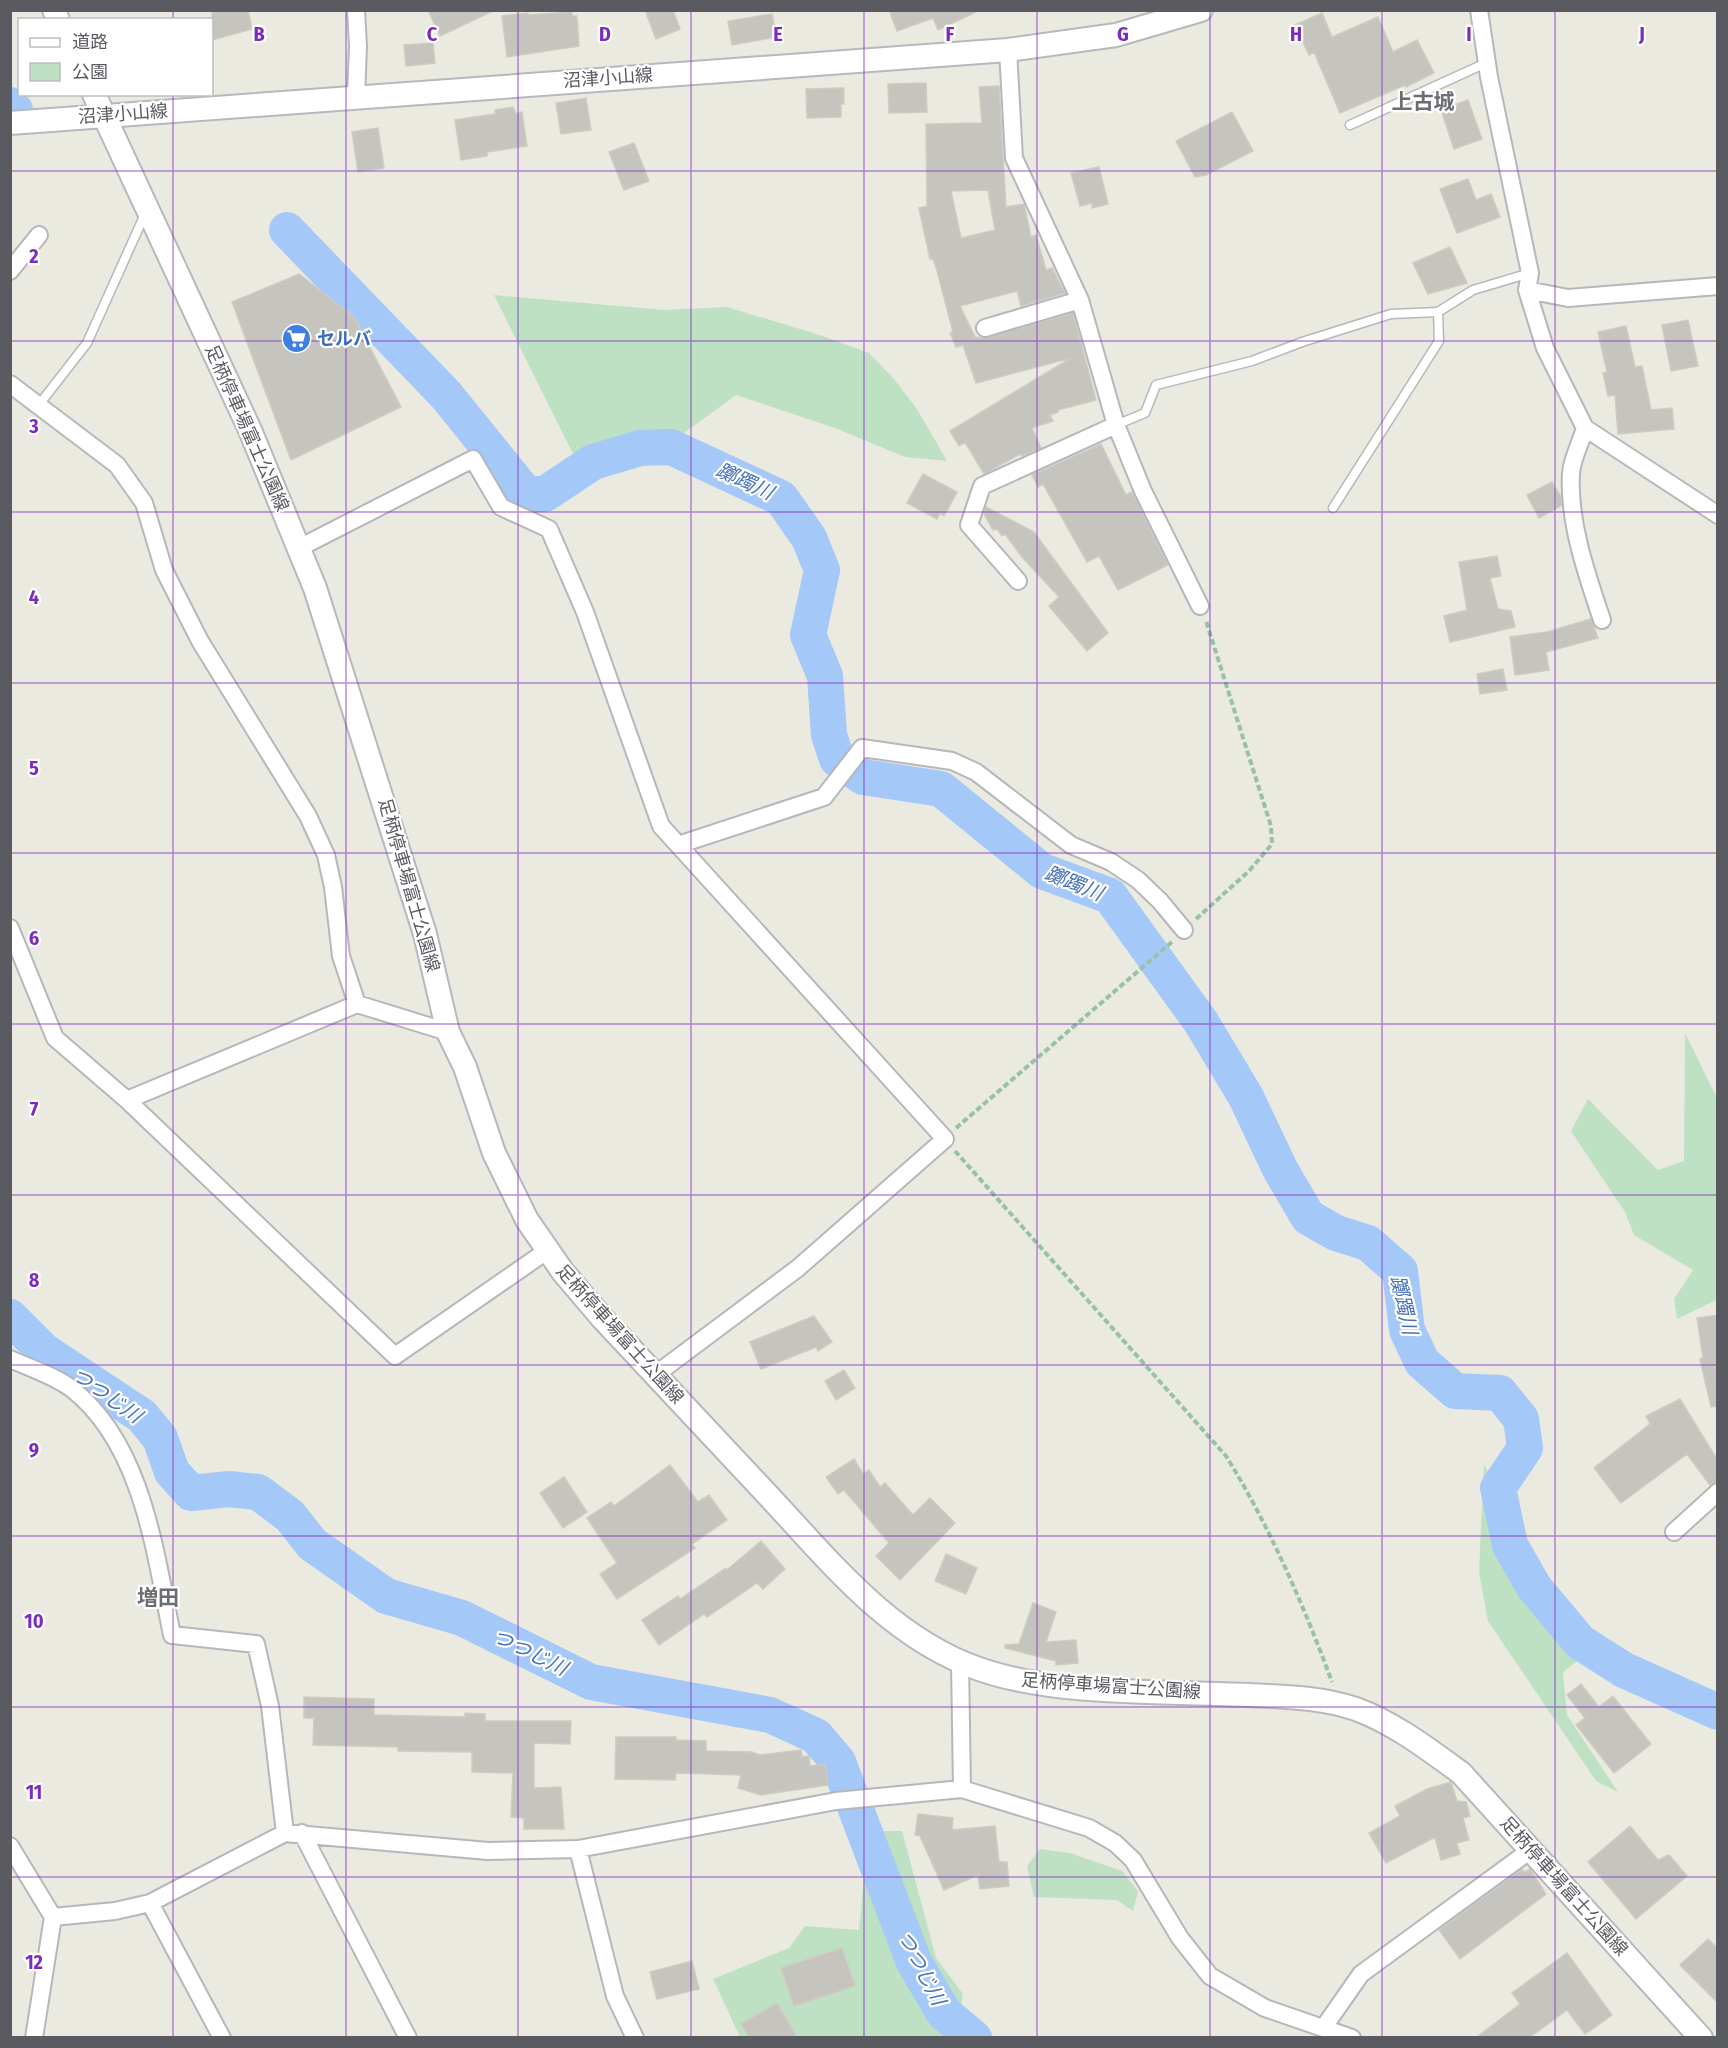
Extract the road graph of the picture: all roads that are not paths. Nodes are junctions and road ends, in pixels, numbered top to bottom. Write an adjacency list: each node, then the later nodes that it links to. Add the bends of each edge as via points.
1 (356, 10): 6 (street)
2 (1201, 10): 4 (main road, 沼津小山線, via 1116,35)
3 (1479, 10): 5 (street)
4 (1008, 50): 6 (main road, 沼津小山線); 16 (street, via 1014,158)
5 (1486, 63): 9 (lane); 13 (street)
6 (356, 96): 7 (main road, 沼津小山線)
7 (98, 104): 8 (main road, 沼津小山線); 10 (main road, 足柄停車場富士公園線)
8 (10, 123)
9 (1350, 125)
10 (147, 208): 20 (lane, via 87,344); 25 (main road, 足柄停車場富士公園線, via 250,430)
11 (39, 235): 12 (street)
12 (10, 271)
13 (1530, 273): 15 (street); 17 (lane, via 1473,290)
14 (1718, 286): 15 (street, via 1568,298)
15 (1527, 290): 22 (street, via 1545,348)
16 (1080, 300): 18 (street); 21 (street)
17 (1438, 312): 21 (lane, via 1391,314 1252,362 1156,385 1145,413); 23 (lane, via 1439,341)
18 (985, 327)
19 (10, 384): 20 (street)
20 (37, 406): 32 (street, via 117,465 144,503 164,570 200,641 309,816 326,855 341,956)
21 (1116, 425): 26 (street, via 982,486 969,525); 27 (street, via 1143,491)
22 (1585, 428): 24 (street); 28 (street, via 1571,472 1574,511 1587,574)
23 (1332, 508)
24 (1718, 515)
25 (299, 548): 29 (street, via 472,459 501,507 549,529 585,612 661,826); 33 (main road, 足柄停車場富士公園線, via 391,820 426,934)
26 (1018, 581)
27 (1200, 606)
28 (1602, 620)
29 (678, 845): 31 (street, via 824,797 862,748 952,761 976,772 1071,845 1112,862 1138,880 1160,901); 37 (street, via 945,1139 798,1268)
30 (10, 928): 34 (street, via 55,1038)
31 (1180, 934)
32 (357, 1004): 33 (street); 34 (street)
33 (448, 1032): 35 (main road, 足柄停車場富士公園線, via 465,1067 494,1153 527,1220)
34 (127, 1100): 35 (street, via 395,1356)
35 (548, 1250): 37 (main road, 足柄停車場富士公園線, via 596,1311)
36 (10, 1359): 42 (street, via 70,1387 97,1411 144,1502 172,1635 256,1644 270,1706)
37 (655, 1375): 40 (main road, 足柄停車場富士公園線, via 866,1600 921,1643)
38 (1718, 1492): 39 (street)
39 (1674, 1532)
40 (960, 1662): 41 (street); 46 (main road, 足柄停車場富士公園線, via 1025,1681 1306,1698 1341,1705 1392,1727 1461,1773)
41 (962, 1789): 45 (street, via 836,1801); 49 (street, via 1089,1828 1115,1843 1132,1860 1179,1938 1210,1976 1265,2008)
42 (285, 1833): 43 (street); 47 (street)
43 (302, 1833): 45 (street, via 488,1851); 52 (street)
44 (10, 1846): 48 (street)
45 (578, 1849): 53 (street, via 615,1996)
46 (1532, 1849): 49 (street, via 1361,1974); 55 (main road, 足柄停車場富士公園線)
47 (150, 1903): 48 (street); 51 (street)
48 (53, 1917): 50 (street)
49 (1324, 2027): 54 (street)
50 (34, 2037)
51 (222, 2037)
52 (408, 2037)
53 (635, 2037)
54 (1352, 2037)
55 (1701, 2037)

